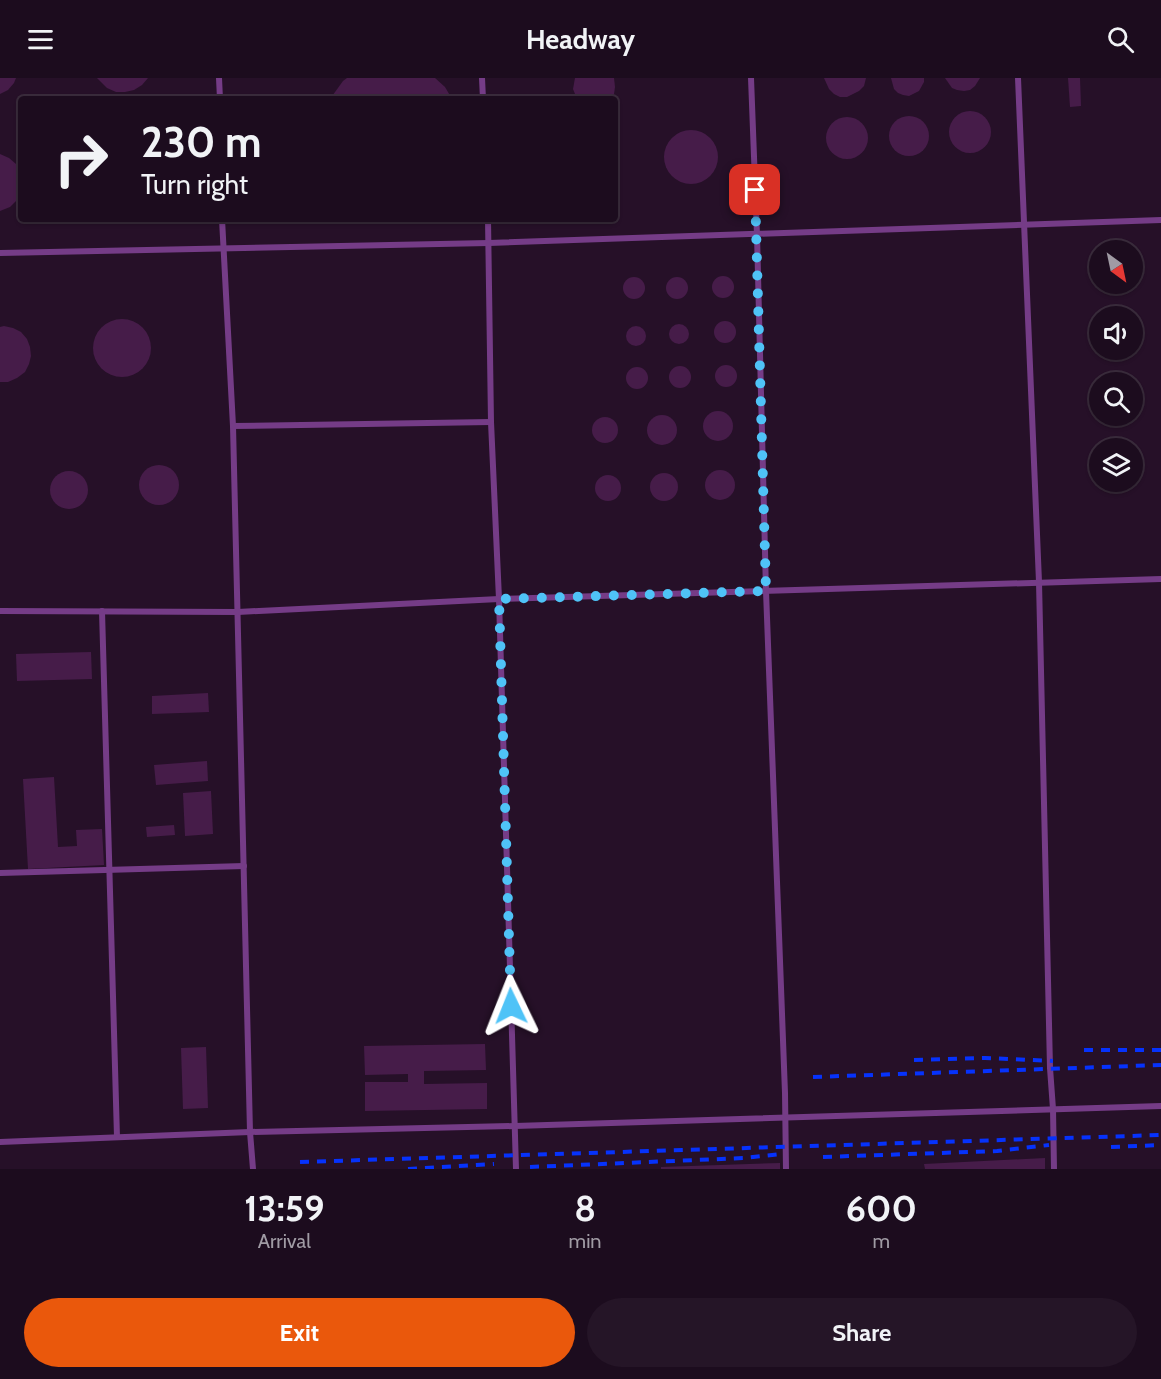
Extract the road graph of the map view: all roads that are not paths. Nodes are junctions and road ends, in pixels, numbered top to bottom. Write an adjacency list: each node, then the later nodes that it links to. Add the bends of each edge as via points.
1 (219, 78): 5 (lane)
2 (482, 78): 6 (lane)
3 (751, 78): 11 (lane)
4 (1018, 78): 10 (lane)
5 (220, 96)
6 (483, 96)
7 (1161, 220): 10 (lane)
8 (222, 222): 13 (lane)
9 (488, 222): 12 (lane)
10 (1025, 225): 11 (lane); 18 (lane)
11 (757, 235): 12 (lane); 19 (lane)
12 (489, 243): 13 (lane); 15 (lane)
13 (223, 249): 14 (lane); 16 (lane)
14 (0, 253)
15 (491, 422): 16 (lane); 20 (lane)
16 (233, 426): 23 (lane)
17 (1161, 579): 18 (lane)
18 (1038, 582): 19 (lane); 28 (lane)
19 (766, 591): 20 (lane); 29 (lane)
20 (499, 599): 23 (lane); 30 (lane)
21 (0, 611): 22 (lane)
22 (102, 611): 23 (lane); 25 (lane)
23 (238, 612): 24 (lane)
24 (244, 866): 25 (lane); 31 (lane)
25 (110, 870): 26 (lane); 32 (lane)
26 (0, 873)
27 (1161, 1106): 28 (lane)
28 (1053, 1109): 29 (lane); 37 (lane)
29 (784, 1116): 30 (lane); 36 (lane)
30 (515, 1126): 31 (lane); 35 (lane)
31 (250, 1132): 32 (lane); 34 (lane)
32 (117, 1137): 33 (lane)
33 (0, 1142)
34 (253, 1169)
35 (516, 1169)
36 (786, 1169)
37 (1054, 1169)

